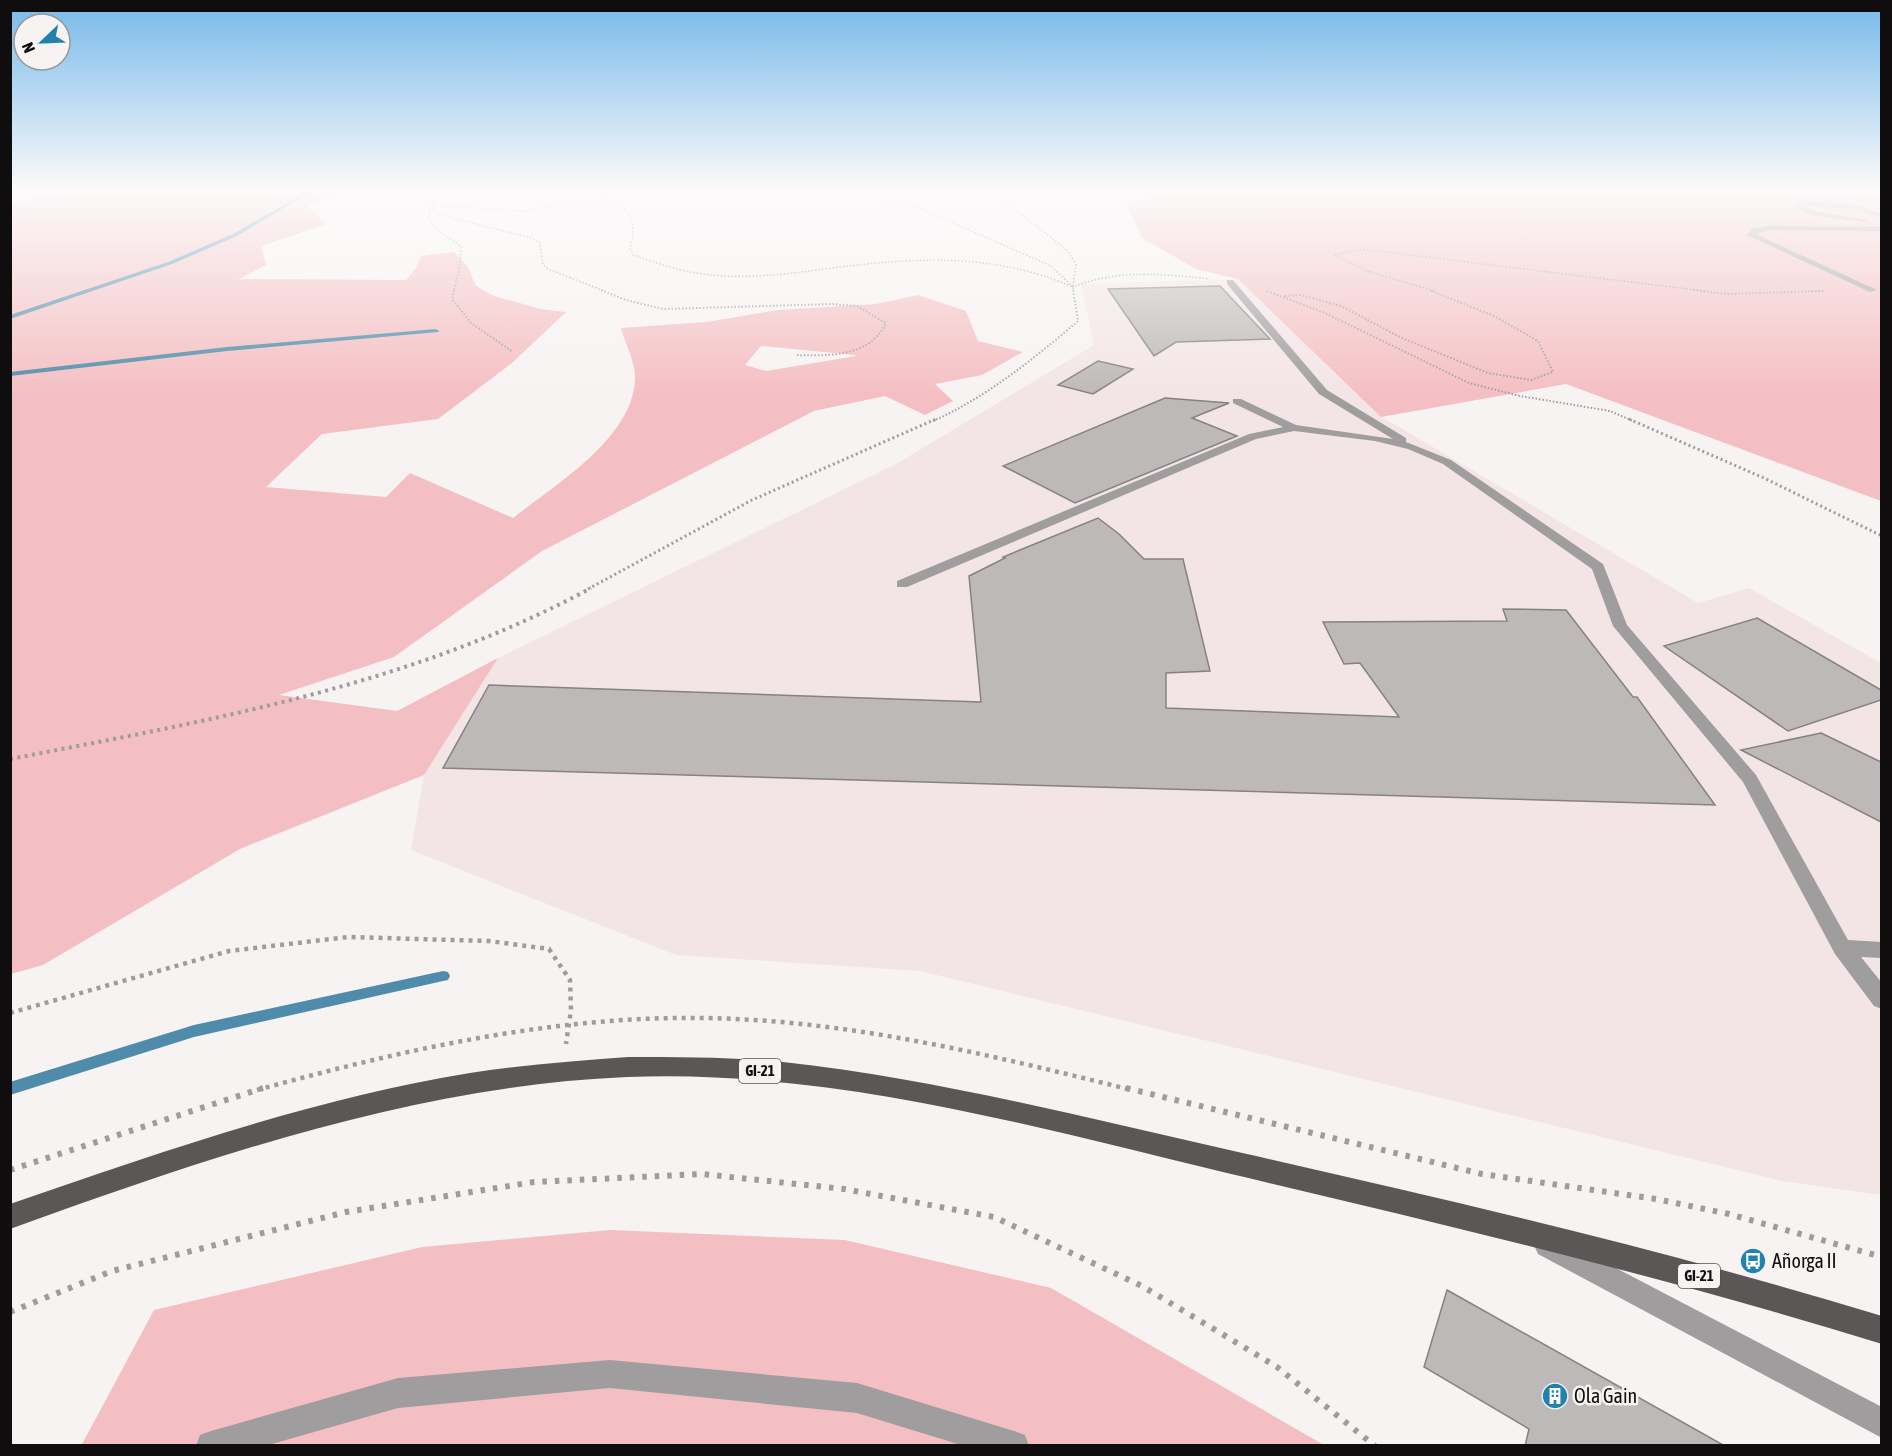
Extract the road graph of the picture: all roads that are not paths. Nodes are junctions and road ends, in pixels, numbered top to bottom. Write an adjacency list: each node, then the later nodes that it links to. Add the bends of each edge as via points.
1 (1804, 259): 3 (street)
2 (1230, 282): 6 (street, via 1323,392)
3 (1873, 290)
4 (1237, 401): 5 (street)
5 (1294, 428): 6 (street, via 1375,438); 7 (street, via 1253,436)
6 (1412, 447): 8 (street, via 1448,462 1598,567 1620,626 1750,780)
7 (902, 584)
8 (1842, 948): 9 (street); 10 (street)
9 (1881, 950)
10 (1881, 1000)
11 (10, 1217): 12 (main road, GI-21, via 296,1121 479,1082 629,1067 699,1067 804,1074 1011,1110)
12 (1514, 1228): 13 (main road, GI-21, via 1770,1294); 14 (street)
13 (1881, 1330)
14 (1881, 1423)
15 (211, 1446): 16 (street, via 398,1393 610,1374 857,1398)
16 (1014, 1446)

